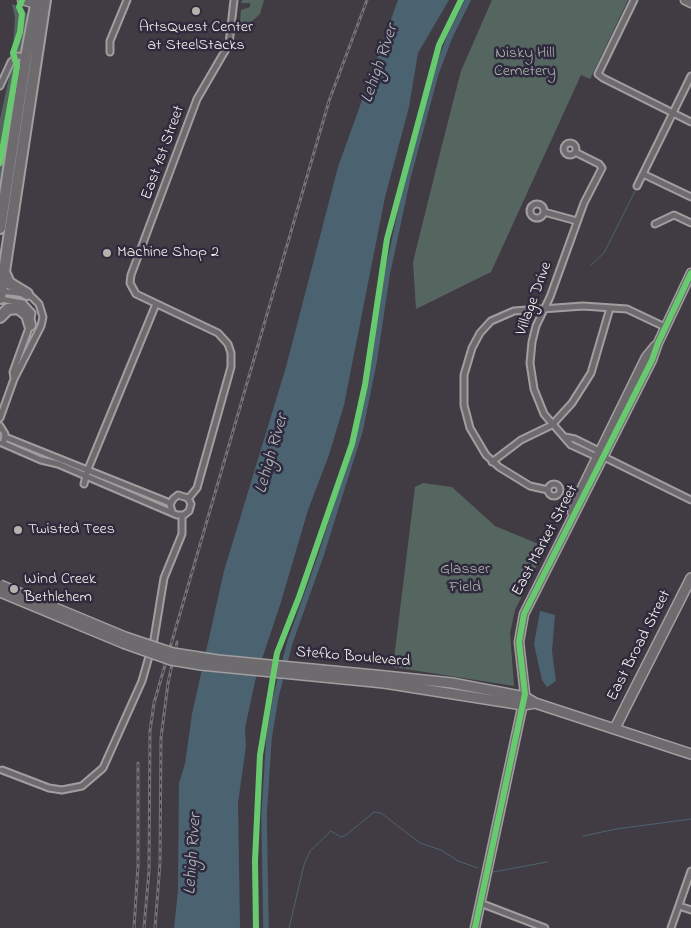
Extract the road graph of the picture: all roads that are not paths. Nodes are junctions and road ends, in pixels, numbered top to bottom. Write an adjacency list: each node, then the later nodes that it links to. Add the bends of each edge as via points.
1 (22, 0): 6 (street)
2 (127, 0): 8 (street, via 110,41)
3 (234, 0): 27 (street, East 1st Street, via 229,44 197,99 130,275 132,290)
4 (634, 0): 12 (street, via 598,74)
5 (685, 0): 7 (street)
6 (40, 3): 9 (highway); 23 (highway)
7 (691, 3)
8 (110, 52)
9 (26, 57): 11 (street, via 18,56 11,62); 22 (highway)
10 (691, 76): 12 (street)
11 (0, 86)
12 (673, 113): 13 (street); 15 (street)
13 (691, 122)
14 (575, 152): 19 (street, Village Drive, via 602,168)
15 (643, 174): 16 (street); 17 (street)
16 (637, 186)
17 (691, 197)
18 (544, 212): 19 (street)
19 (577, 221): 29 (street, Village Drive)
20 (691, 222): 21 (street, via 674,215)
21 (655, 224)
22 (0, 228)
23 (4, 272): 25 (highway, via 10,284); 26 (highway)
24 (691, 273): 32 (street, East Market Street)
25 (27, 294): 26 (street); 33 (street, via 39,304 42,322)
26 (0, 295): 31 (street, via 26,305 32,313)
27 (156, 304): 41 (street); 44 (street, via 218,333 228,344 232,358 197,488)
28 (610, 308): 29 (street, via 583,306); 32 (street, via 627,310); 35 (street, via 589,377)
29 (543, 310): 35 (street, Village Drive, via 532,342 530,364 534,389); 40 (street, via 514,311 491,321 480,333 468,360 463,386 466,414 475,438)
30 (0, 317): 31 (highway, via 10,308 21,309)
31 (30, 325): 33 (street, via 13,372)
32 (665, 327): 39 (street, East Market Street, via 652,360)
33 (14, 379): 34 (street)
34 (0, 418)
35 (552, 425): 39 (street, Village Drive); 40 (street, via 521,440)
36 (0, 426): 37 (street)
37 (5, 437): 38 (street); 41 (street)
38 (1, 444): 41 (street)
39 (600, 455): 45 (street, Village Drive); 53 (street, East Market Street, via 581,503 524,614 519,642)
40 (492, 462): 43 (street, via 521,482)
41 (87, 473): 42 (street); 46 (street); 47 (street)
42 (84, 484)
43 (548, 490)
44 (188, 499): 46 (street, via 178,495); 48 (street, via 190,508)
45 (691, 500)
46 (170, 503): 47 (street)
47 (172, 511): 48 (street)
48 (182, 515): 56 (street, via 182,534 164,578 154,639 142,681 103,768 82,786 62,790 48,788)
49 (691, 578): 54 (main road, East Broad Street)
50 (0, 585): 52 (main road, Stefko Boulevard, bridge, via 125,637 173,653)
51 (0, 592): 52 (main road, Stefko Boulevard, bridge, via 171,660)
52 (384, 679): 53 (main road, Stefko Boulevard, via 452,683)
53 (524, 701): 54 (main road, Stefko Boulevard); 58 (street, East Market Street)
54 (615, 728): 55 (main road, Stefko Boulevard)
55 (691, 754)
56 (2, 770)
57 (691, 872): 59 (street)
58 (480, 903): 61 (street, East Market Street); 62 (street)
59 (679, 906): 60 (street); 63 (street)
60 (691, 910)
61 (475, 928)
62 (544, 928)
63 (671, 928)

